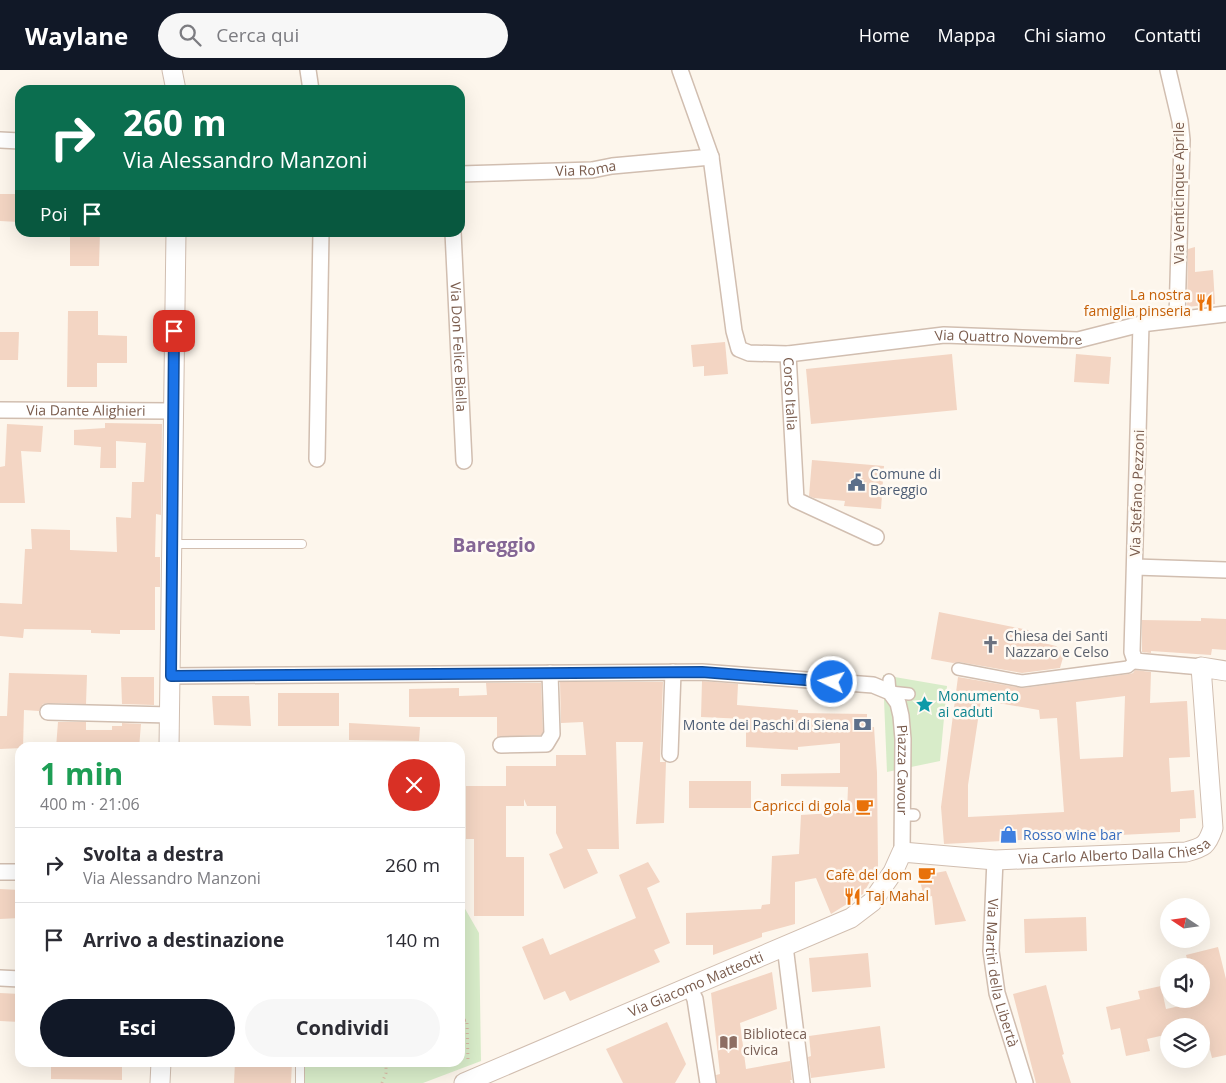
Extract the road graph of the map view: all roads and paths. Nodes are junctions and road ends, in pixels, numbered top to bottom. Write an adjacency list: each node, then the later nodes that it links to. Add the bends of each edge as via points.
1 (172, 70): 5 (street)
2 (308, 70): 6 (street)
3 (680, 70): 9 (street)
4 (1168, 70): 15 (street, Via Venticinque Aprile, via 1182,140)
5 (175, 85)
6 (310, 85)
7 (0, 140): 8 (street)
8 (15, 142)
9 (711, 157): 10 (street, Via Roma, via 592,170); 17 (street, Corso Italia, via 739,349 749,353)
10 (465, 174)
11 (176, 237): 19 (street)
12 (321, 237): 20 (street)
13 (453, 237): 21 (street, Via Don Felice Biella)
14 (1226, 314): 15 (street, Via Quattro Novembre)
15 (1177, 318): 16 (street, Via Quattro Novembre)
16 (1141, 324): 17 (street, Via Quattro Novembre, via 1078,340 944,336); 25 (street, Via Stefano Pezzoni)
17 (788, 354): 22 (street, Corso Italia, via 796,500)
18 (0, 410): 19 (street, Via Dante Alighieri)
19 (173, 410): 23 (street)
20 (318, 459)
21 (464, 462)
22 (876, 537)
23 (172, 544): 24 (lane); 33 (street)
24 (302, 544)
25 (1135, 567): 26 (street); 27 (street, Via Stefano Pezzoni, via 1132,652)
26 (1226, 570)
27 (1135, 661): 28 (street); 29 (street, via 1128,667 1022,681)
28 (1201, 668): 30 (street); 42 (street, Via Carlo Alberto Dalla Chiesa, via 1213,828 1209,841 1186,852)
29 (958, 669)
30 (1226, 671)
31 (673, 672): 32 (street); 34 (street); 40 (street)
32 (550, 673): 33 (street); 39 (street, via 550,740 546,744)
33 (171, 676): 37 (street)
34 (890, 686): 35 (street); 41 (street, Piazza Cavour, via 902,716 908,815)
35 (909, 694)
36 (48, 712): 37 (street)
37 (170, 715): 38 (street)
38 (169, 742)
39 (502, 745)
40 (670, 754)
41 (902, 852): 42 (street, Via Carlo Alberto Dalla Chiesa, via 943,850); 45 (street, Via Giacomo Matteotti, via 893,872 872,902 850,918)
42 (996, 860): 60 (street, Via Martiri della Libertà, via 991,951 997,993)
43 (0, 872): 44 (street)
44 (15, 872)
45 (785, 946): 48 (street, Via Giacomo Matteotti); 59 (street)
46 (0, 978): 47 (street)
47 (15, 978)
48 (689, 987): 53 (street, Via Giacomo Matteotti); 58 (street, via 695,999)
49 (465, 1020): 53 (path, via 469,1066)
50 (161, 1067): 54 (street)
51 (300, 1067): 55 (lane)
52 (386, 1067): 56 (path)
53 (486, 1074): 57 (street, Via Giacomo Matteotti)
54 (160, 1083)
55 (300, 1083)
56 (382, 1083)
57 (464, 1083)
58 (708, 1083)
59 (802, 1083)
60 (1025, 1083)

